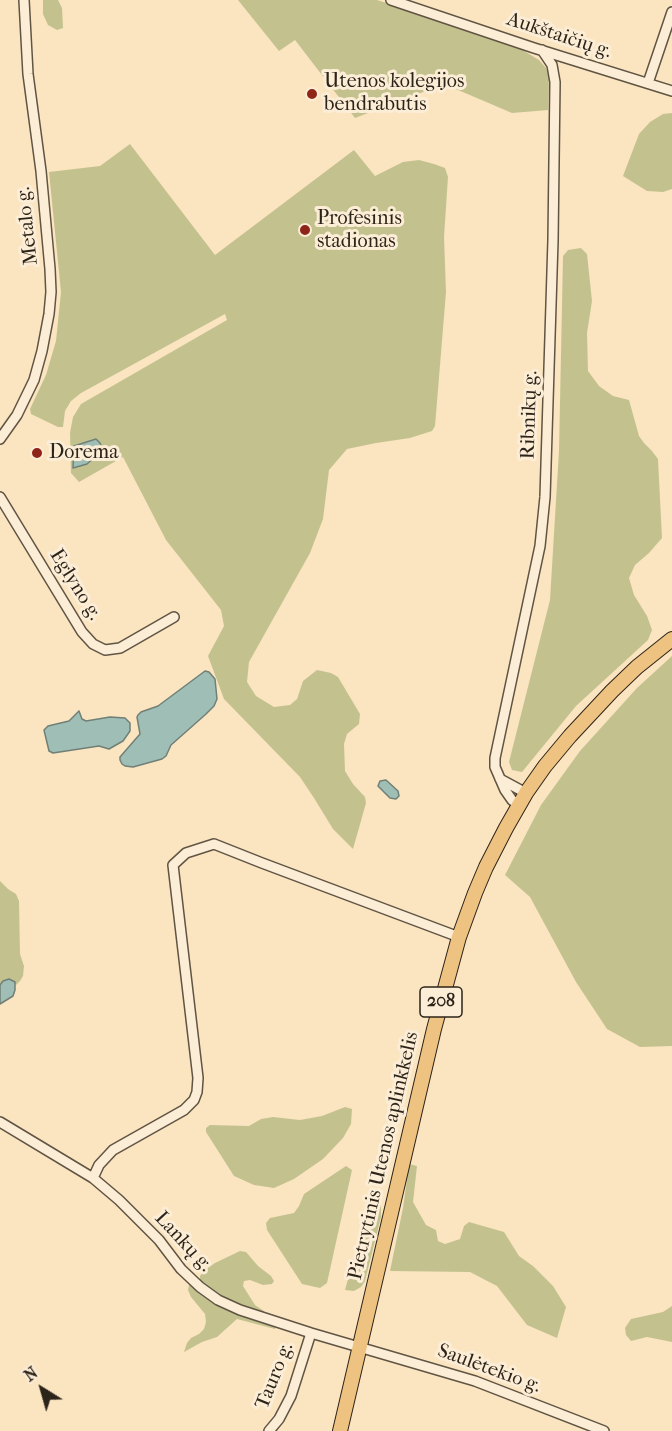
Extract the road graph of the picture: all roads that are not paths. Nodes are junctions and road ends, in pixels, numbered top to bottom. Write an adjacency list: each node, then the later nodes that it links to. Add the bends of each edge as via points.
1 (24, 0): 7 (street, Metalo g., via 28,74 51,269 50,314 33,380 17,415)
2 (391, 0): 4 (street, Aukštaičių g.)
3 (672, 12): 5 (street)
4 (542, 50): 5 (street, Aukštaičių g.); 11 (street, Ribnikų g., via 552,65 555,82 545,497 533,586 495,758)
5 (648, 83): 6 (street, Aukštaičių g.)
6 (672, 91)
7 (0, 439)
8 (0, 497): 9 (street, Eglyno g., via 93,644 105,650 120,648)
9 (174, 617)
10 (672, 639): 12 (highway, Pietrytinis Utenos aplinkkelis / 208, via 592,711 545,766)
11 (500, 779): 12 (street); 12 (street, via 512,800)
12 (523, 799): 13 (highway, Pietrytinis Utenos aplinkkelis / 208, via 486,867)
13 (459, 937): 15 (street, via 214,844 186,853 173,865 197,1092 184,1110 113,1150); 17 (highway, Pietrytinis Utenos aplinkkelis / 208)
14 (0, 1122): 15 (street, Lankų g.)
15 (93, 1178): 16 (street, Lankų g., via 209,1294 240,1310)
16 (311, 1332): 17 (street, Lankų g.); 18 (street, Tauro g., via 291,1396)
17 (360, 1346): 19 (highway, Pietrytinis Utenos aplinkkelis / 208); 20 (street, Saulėtekio g., via 475,1381)
18 (269, 1431)
19 (339, 1431)
20 (604, 1431)

